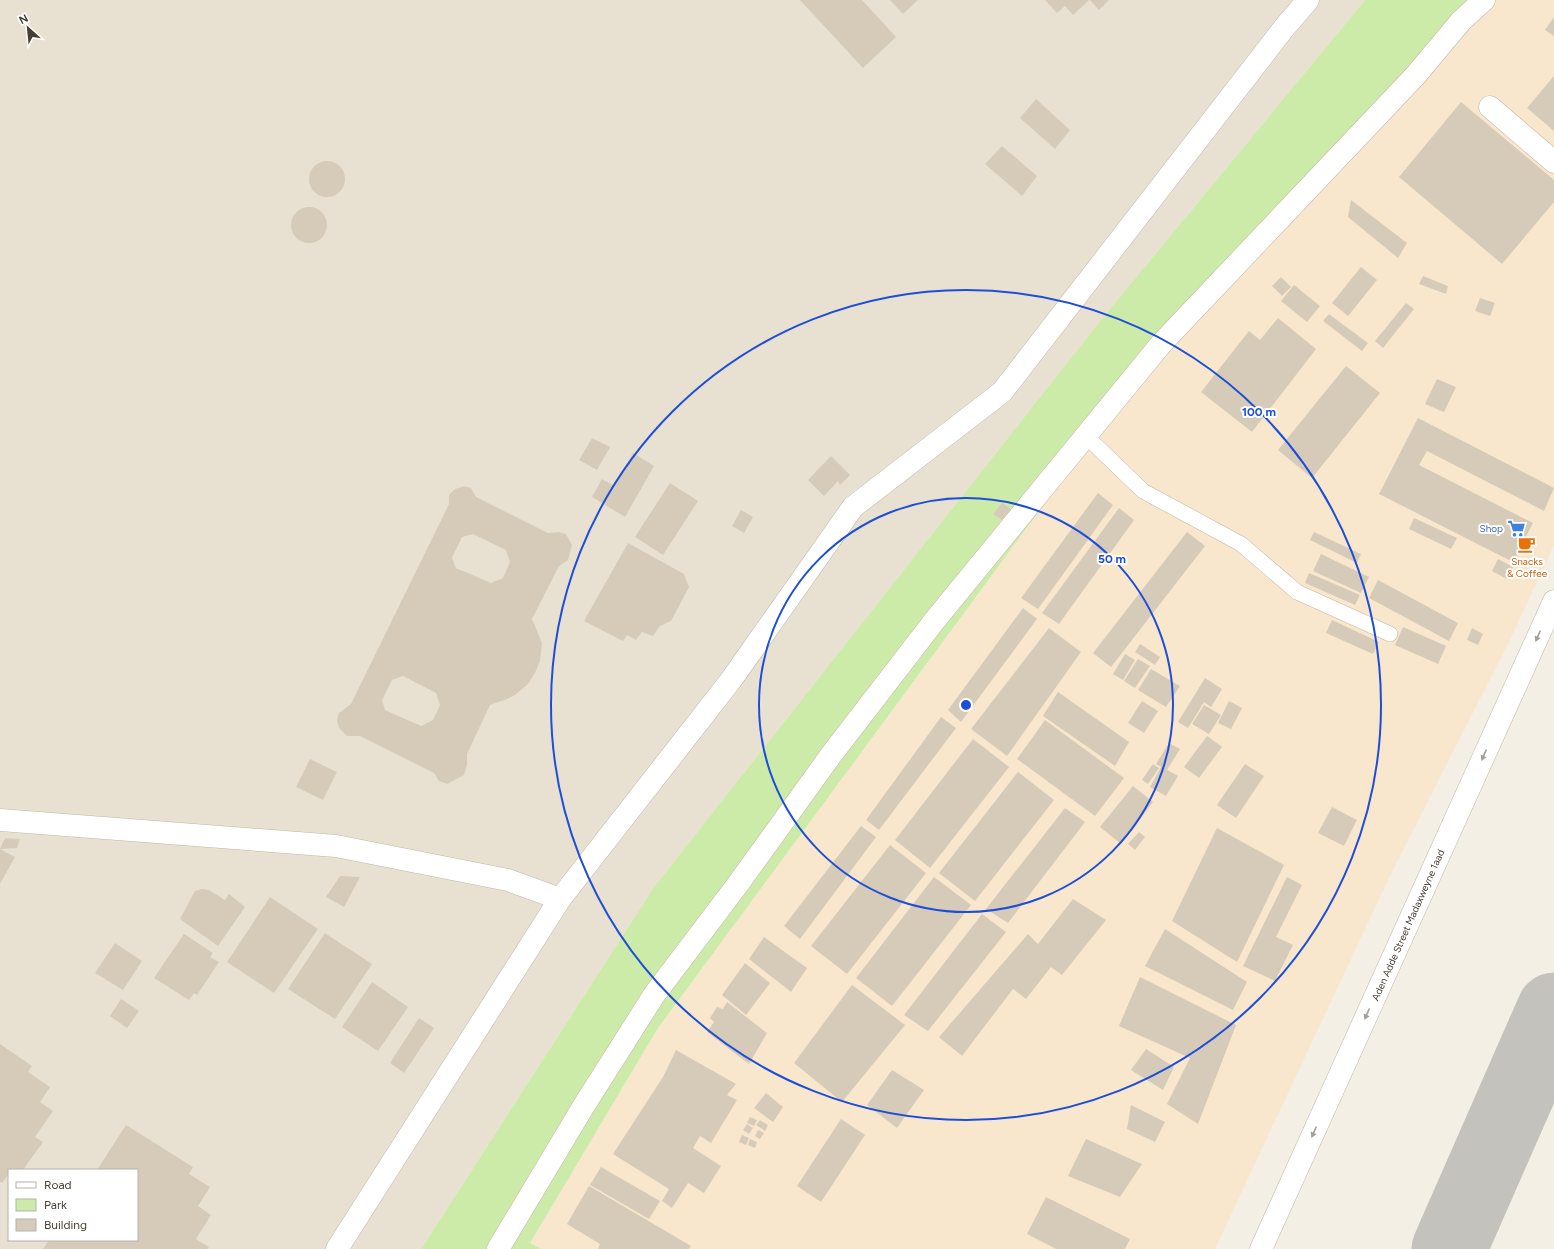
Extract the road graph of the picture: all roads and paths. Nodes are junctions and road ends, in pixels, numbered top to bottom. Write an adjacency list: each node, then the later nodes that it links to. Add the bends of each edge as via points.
1 (1308, 0): 9 (street, via 1002,392 853,507 731,680)
2 (1484, 0): 5 (street, via 1461,20 1415,76 1161,344)
3 (1490, 108): 4 (street)
4 (1554, 162)
5 (1086, 436): 7 (lane, via 1143,491 1241,544 1297,592); 11 (street, via 935,620 831,755 654,995)
6 (1554, 601): 12 (street, Aden Adde Street Madaxweyne 1aad, one-way to 12)
7 (1390, 634)
8 (0, 820): 9 (street, via 336,846 508,880)
9 (560, 899): 10 (street)
10 (337, 1249)
11 (498, 1249)
12 (1261, 1249)

